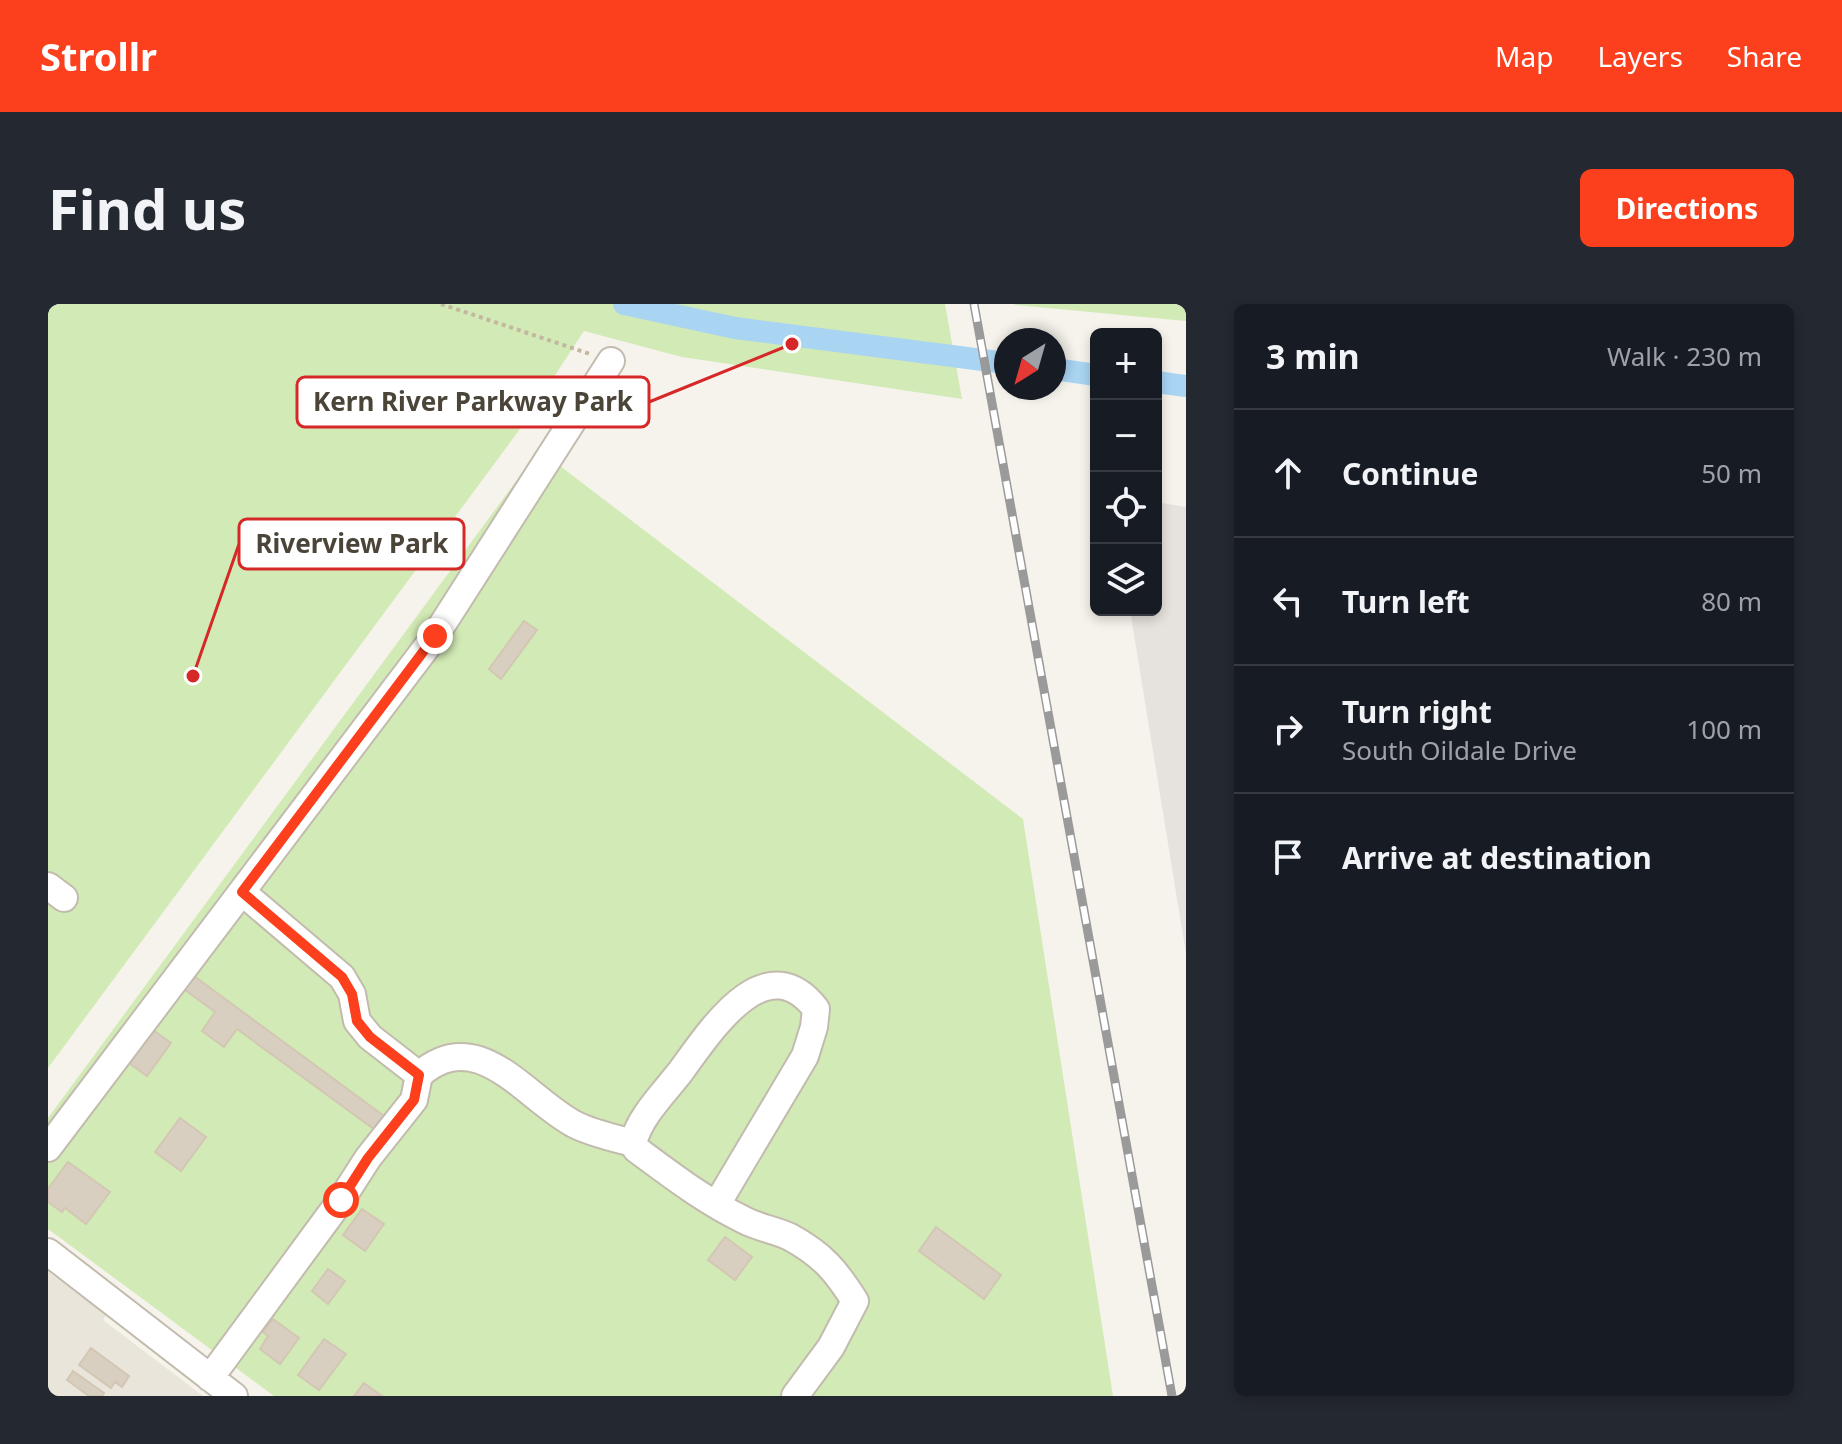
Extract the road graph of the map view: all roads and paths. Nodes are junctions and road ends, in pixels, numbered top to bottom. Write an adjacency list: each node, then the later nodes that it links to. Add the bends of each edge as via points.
1 (441, 304): 2 (path)
2 (611, 361): 3 (street, via 435,636)
3 (242, 892): 4 (street, via 342,977 357,1021); 6 (street)
4 (419, 1075): 5 (street, via 444,1058 464,1055 500,1068 574,1124); 9 (street, via 414,1100)
5 (633, 1143): 7 (street); 7 (street, via 645,1118 743,997 787,985 803,993 816,1009 805,1056)
6 (48, 1148)
7 (717, 1204): 11 (street, via 789,1237 822,1259 855,1301 831,1347)
8 (48, 1252): 9 (street)
9 (210, 1378): 10 (street)
10 (234, 1396)
11 (795, 1396)

